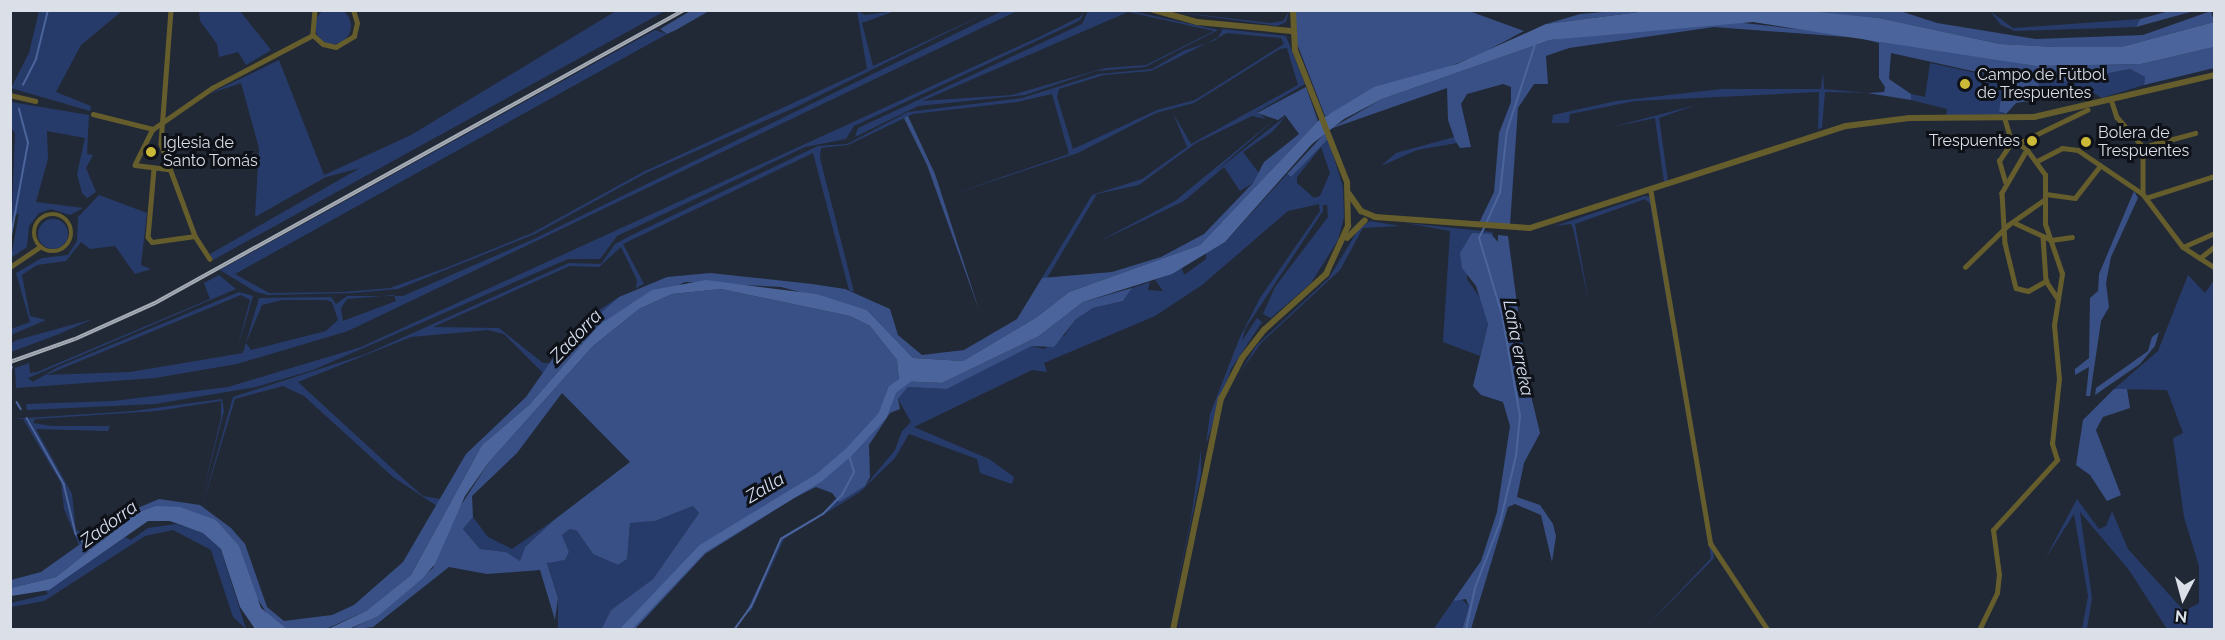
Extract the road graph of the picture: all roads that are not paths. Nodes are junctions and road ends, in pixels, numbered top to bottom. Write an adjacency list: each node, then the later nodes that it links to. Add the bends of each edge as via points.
1 (171, 10): 15 (street)
2 (315, 10): 7 (street)
3 (353, 10): 7 (street, via 356,30 343,45 323,44)
4 (1154, 10): 6 (street, via 1197,22)
5 (1293, 10): 6 (street)
6 (1292, 31): 30 (street)
7 (313, 34): 15 (street, via 212,88)
8 (2214, 75): 10 (street)
9 (10, 95): 11 (street)
10 (2111, 99): 14 (street); 21 (street, via 2117,117)
11 (35, 101)
12 (2087, 110): 19 (street)
13 (93, 114): 16 (street)
14 (2005, 120): 18 (street); 29 (street, via 1867,122)
15 (163, 124): 16 (street); 20 (street)
16 (154, 129): 20 (street); 25 (street, via 135,165)
17 (2195, 133): 21 (street)
18 (2013, 140): 19 (street); 28 (street, via 1999,161)
19 (2019, 143): 22 (street)
20 (161, 144): 26 (street)
21 (2144, 147): 31 (street)
22 (2027, 150): 23 (street); 28 (street)
23 (2037, 160): 24 (street, via 2062,148 2078,150); 32 (street, via 2047,179)
24 (2099, 167): 31 (street); 32 (street, via 2075,198)
25 (154, 169): 26 (street); 38 (street, via 148,237 153,242)
26 (169, 169): 38 (street)
27 (2214, 176): 31 (street)
28 (2006, 182): 36 (street)
29 (1651, 191): 34 (street, via 1530,228); 54 (street, via 1711,544)
30 (1349, 194): 33 (street); 34 (street)
31 (2144, 196): 44 (street)
32 (2045, 197): 35 (street); 41 (street)
33 (1349, 214): 34 (street); 42 (street)
34 (1366, 217): 42 (street)
35 (2015, 223): 36 (street); 39 (street)
36 (2004, 231): 49 (street); 51 (street, via 2016,288 2028,291)
37 (2214, 233): 44 (street)
38 (195, 236): 47 (street)
39 (2043, 236): 41 (street); 51 (street)
40 (2072, 237): 41 (street)
41 (2051, 240): 52 (street, via 2062,274)
42 (1344, 243): 53 (street, via 1326,274 1264,330 1242,358 1225,391)
43 (40, 247): 43 (street, via 53,252 66,248 72,235 63,217 50,214 38,221 34,235); 48 (street)
44 (2183, 247): 46 (street)
45 (2214, 247): 46 (street)
46 (2200, 258): 50 (street)
47 (210, 259)
48 (10, 267)
49 (1965, 267)
50 (2214, 267)
51 (2046, 281): 52 (street)
52 (2058, 299): 55 (street, via 2054,325 2059,379 2052,444 2057,460 1993,530 1998,584)
53 (1173, 630)
54 (1768, 630)
55 (1979, 630)

